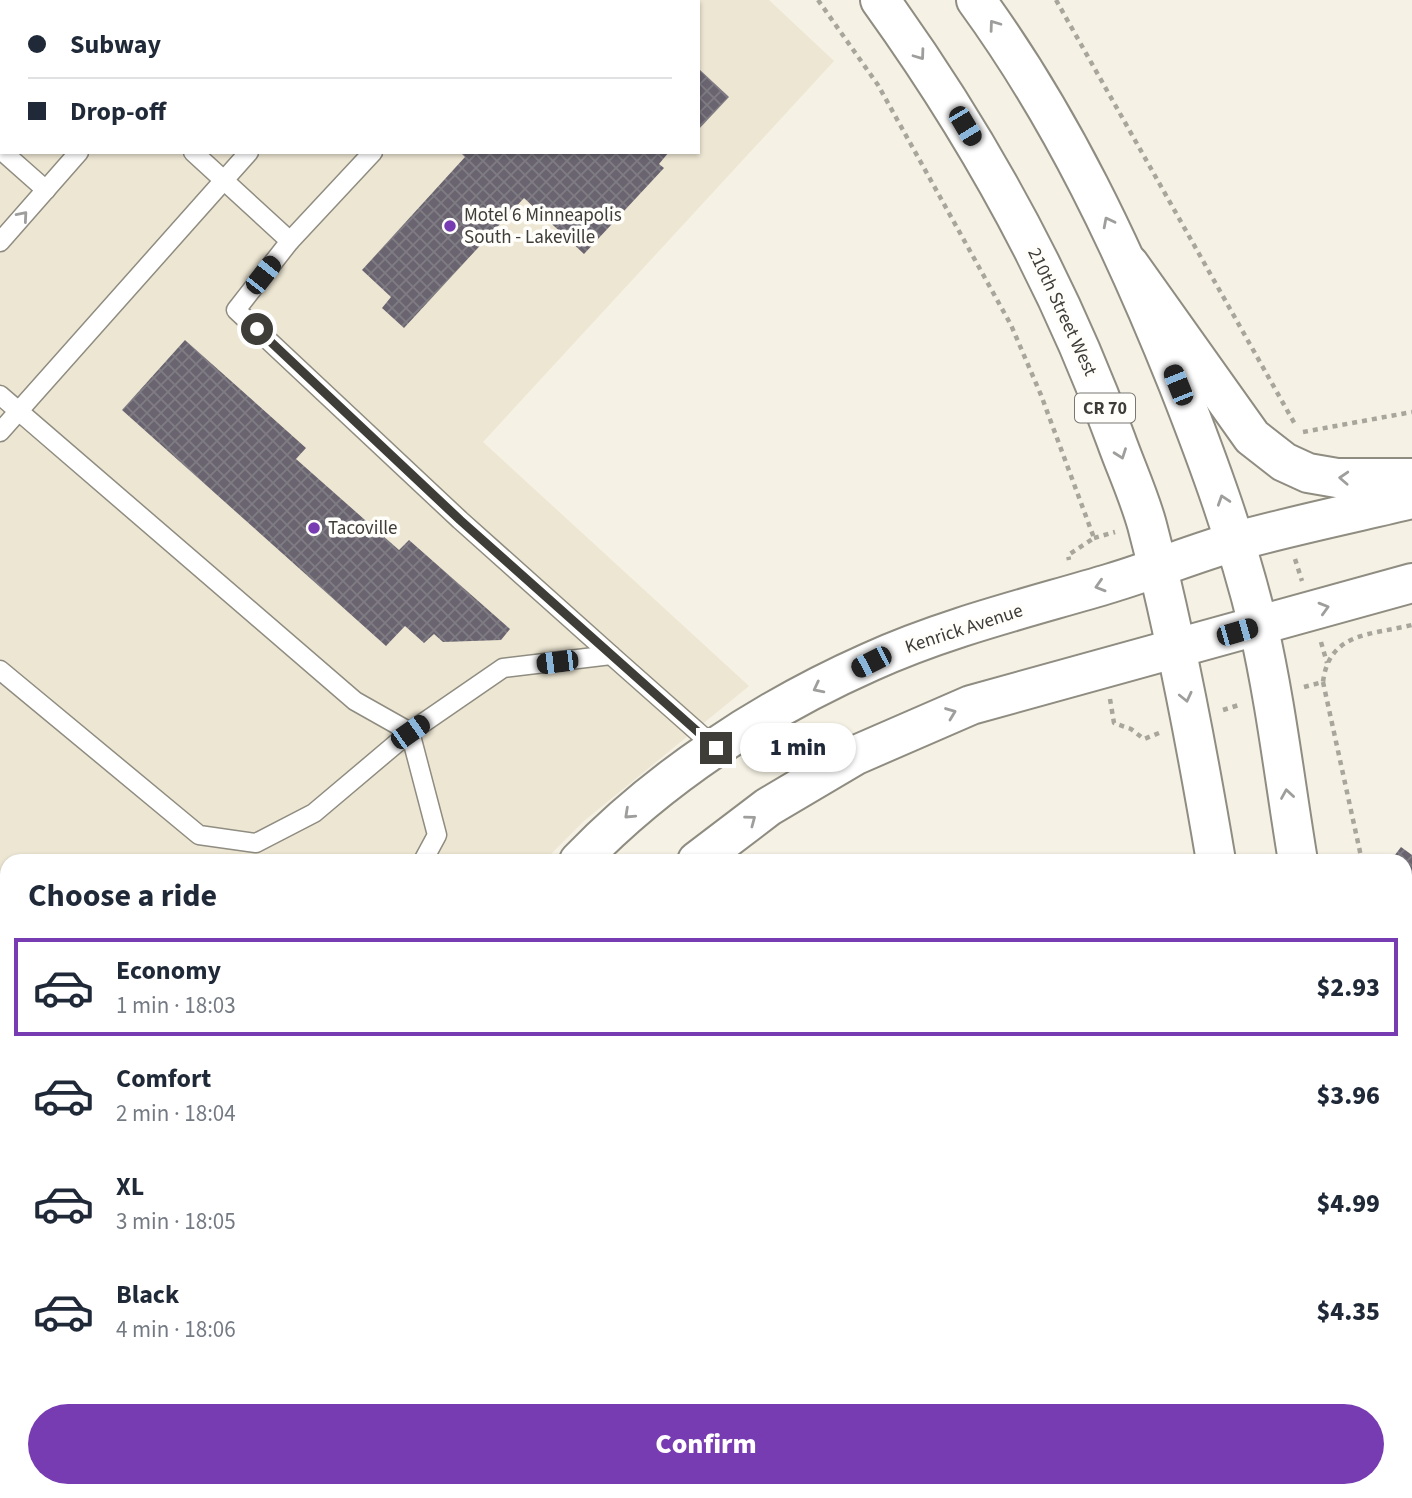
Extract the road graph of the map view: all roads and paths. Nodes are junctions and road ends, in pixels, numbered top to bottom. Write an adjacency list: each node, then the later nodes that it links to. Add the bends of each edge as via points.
1 (818, 0): 25 (path, via 878,85 1011,325 1094,538 1068,555)
2 (880, 0): 23 (main road, 210th Street West / CR 70, one-way to 23, via 938,81 1005,195 1057,297 1101,397 1146,522)
3 (976, 0): 14 (main road, one-way to 3, via 1071,149)
4 (1056, 0): 18 (path)
5 (5, 154): 11 (lane)
6 (77, 154): 11 (lane)
7 (195, 154): 10 (lane)
8 (247, 154): 10 (lane)
9 (371, 154): 12 (lane)
10 (224, 180): 12 (lane); 16 (lane)
11 (46, 190): 13 (lane, one-way to 11)
12 (290, 241): 30 (lane, via 236,310)
13 (0, 242)
14 (1129, 264): 19 (main road, one-way to 14, via 1337,478 1308,473 1284,462 1252,437); 22 (main road, one-way to 14, via 1224,500)
15 (0, 395): 16 (lane)
16 (18, 411): 17 (lane); 37 (lane, via 355,701)
17 (0, 432)
18 (1300, 432)
19 (1412, 478)
20 (1412, 499): 21 (main road, Kenrick Avenue)
21 (1286, 530): 22 (main road, Kenrick Avenue); 26 (path)
22 (1235, 542): 23 (main road, Kenrick Avenue); 28 (main road)
23 (1157, 569): 25 (main road, Kenrick Avenue, one-way to 25); 29 (main road, 210th Street West / CR 70)
24 (1412, 583): 26 (main road, one-way to 24)
25 (1079, 592): 38 (main road, Kenrick Avenue, one-way to 38, via 940,635 871,662 806,694)
26 (1311, 611): 28 (main road); 31 (path)
27 (1412, 625): 31 (path, via 1348,640 1333,651)
28 (1258, 626): 29 (main road); 35 (main road)
29 (1175, 650): 33 (main road); 36 (main road, 210th Street West / CR 70, one-way to 36)
30 (611, 655): 37 (lane, via 503,668); 38 (lane)
31 (1327, 663): 34 (path)
32 (0, 670): 37 (lane, via 199,835 256,843 314,813)
33 (1101, 670): 36 (path, via 1114,723 1144,739); 41 (main road, one-way to 33, via 768,807 856,755 971,705)
34 (1323, 682): 35 (path); 44 (path)
35 (1270, 695): 36 (path); 43 (main road, one-way to 35)
36 (1192, 721): 42 (main road, 210th Street West / CR 70)
37 (410, 732): 39 (lane, via 437,835)
38 (716, 748): 40 (main road, Kenrick Avenue, one-way to 40, via 637,806)
39 (427, 854)
40 (586, 854)
41 (706, 854)
42 (1215, 854)
43 (1297, 854)
44 (1361, 854)

